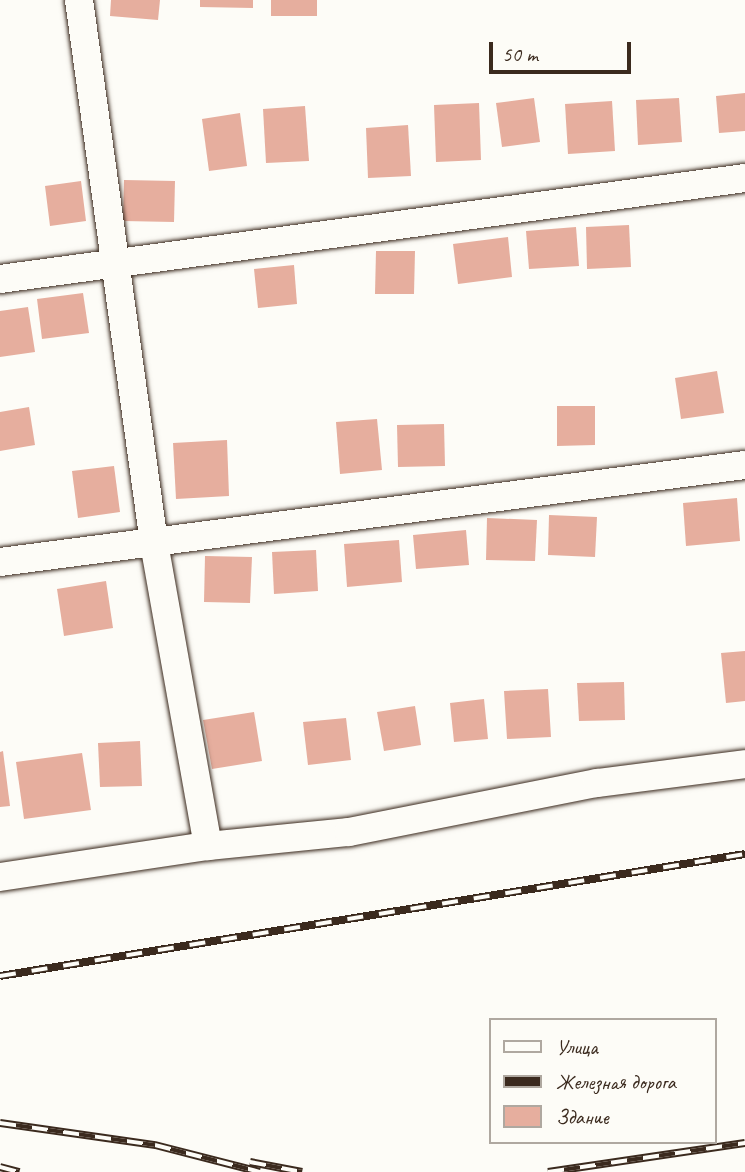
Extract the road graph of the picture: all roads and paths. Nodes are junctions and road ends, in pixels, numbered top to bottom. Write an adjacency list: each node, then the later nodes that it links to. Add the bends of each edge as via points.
1 (79, 0): 3 (street)
2 (745, 178): 3 (street)
3 (117, 262): 4 (street); 6 (street)
4 (0, 279)
5 (745, 465): 6 (street)
6 (153, 543): 7 (street); 9 (street)
7 (0, 562)
8 (745, 764): 9 (street, via 597,783 349,832)
9 (208, 846): 10 (street)
10 (0, 877)

